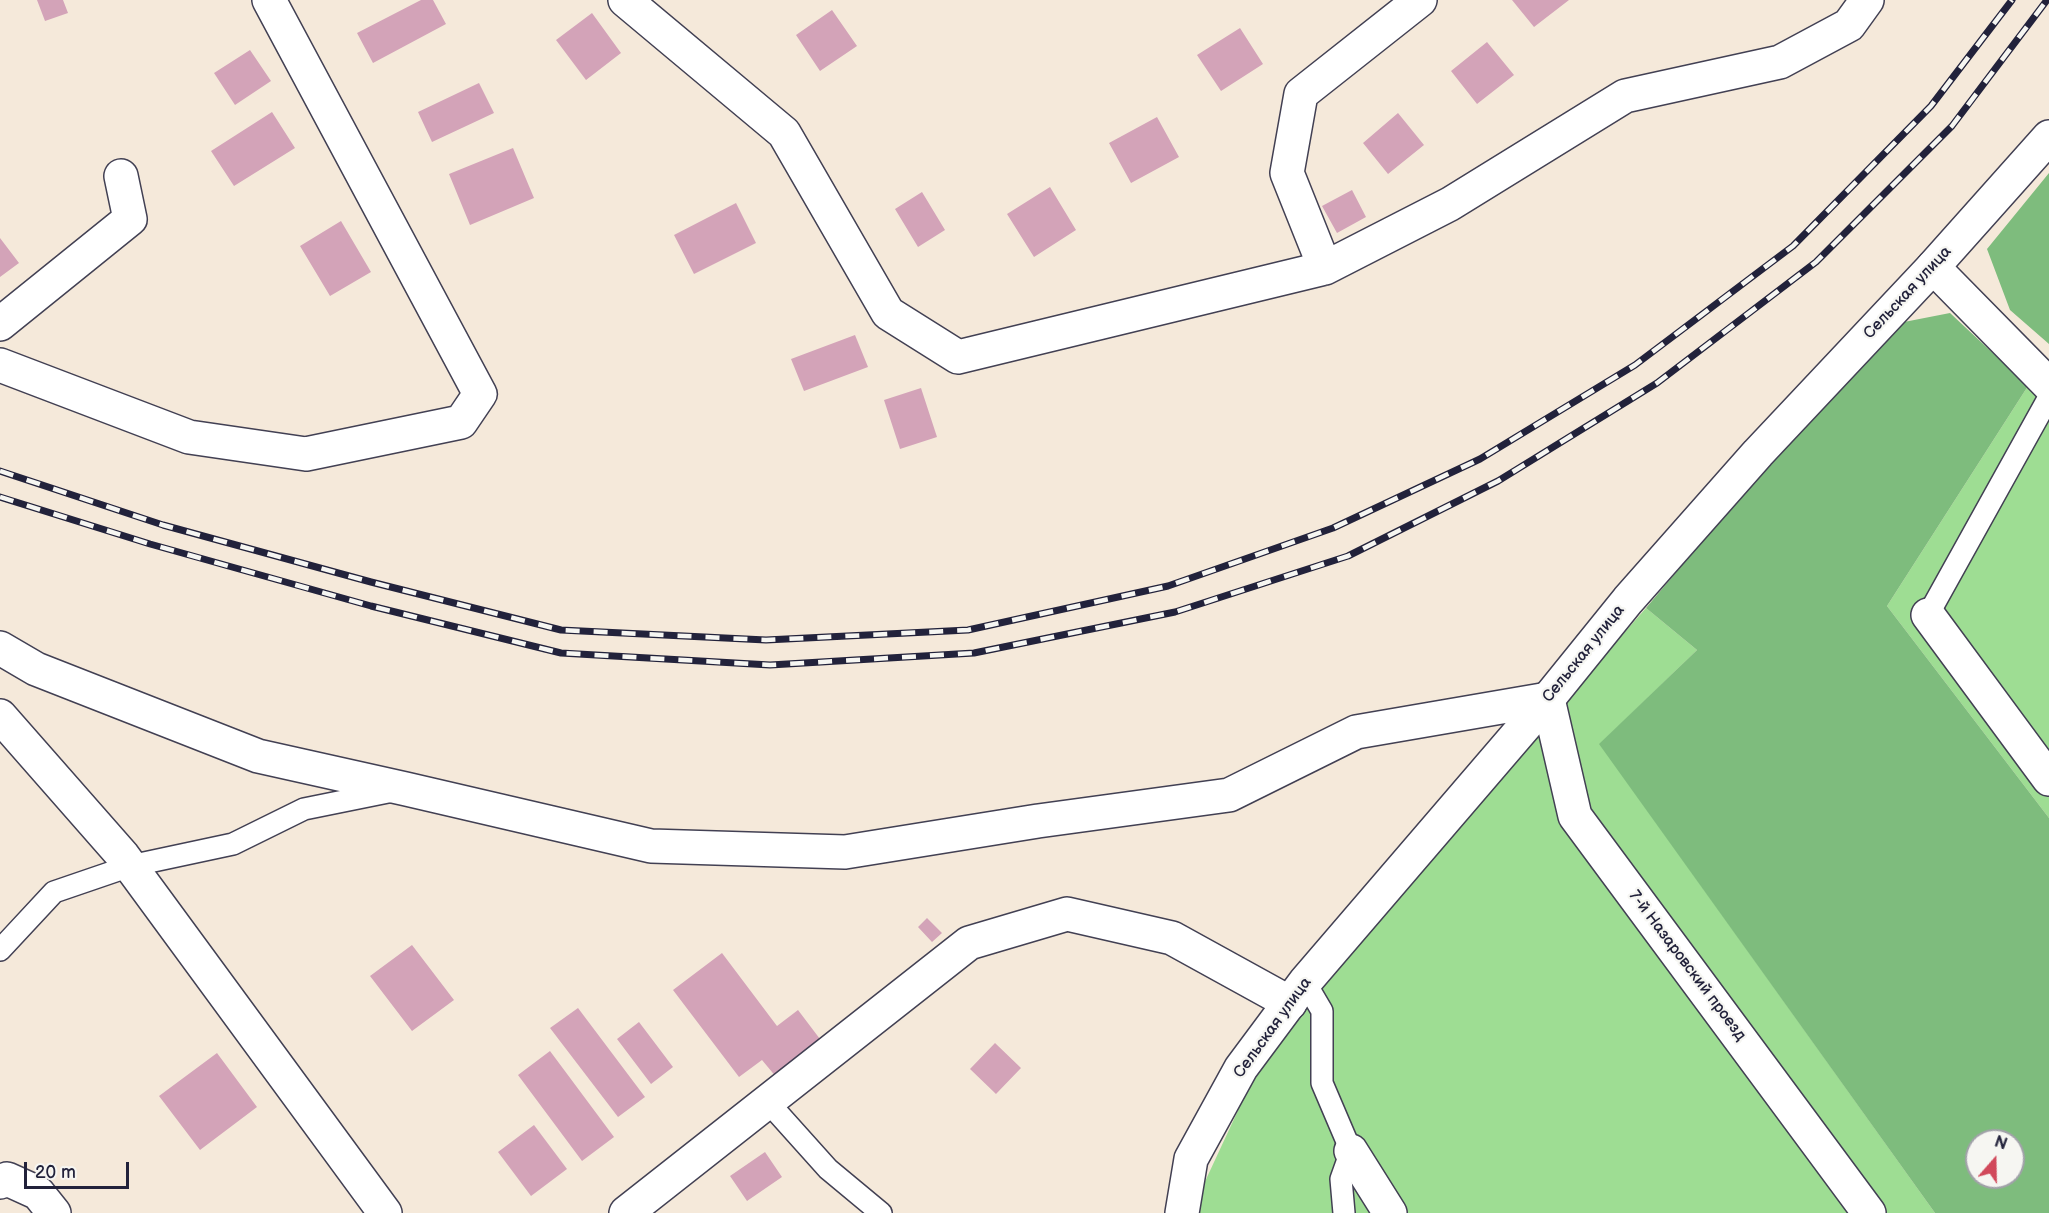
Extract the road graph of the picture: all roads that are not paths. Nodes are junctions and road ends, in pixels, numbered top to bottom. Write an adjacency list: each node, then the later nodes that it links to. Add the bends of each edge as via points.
1 (269, 0): 10 (street, via 480,394 460,422 306,454 189,437)
2 (625, 0): 7 (street, via 784,133 888,313 958,357)
3 (1420, 0): 7 (street, via 1301,94 1287,173)
4 (1868, 0): 7 (street, via 1849,25 1780,62 1625,96 1450,204)
5 (2049, 137): 8 (street, Сельская улица)
6 (121, 176): 9 (street, via 130,219)
7 (1325, 267)
8 (1933, 267): 11 (street); 15 (street, Сельская улица, via 1758,453 1628,600)
9 (0, 324)
10 (0, 365)
11 (2049, 385)
12 (2049, 397): 13 (lane)
13 (1928, 615): 17 (street)
14 (0, 648): 18 (street, via 36,669 258,756)
15 (1548, 699): 18 (street, via 1356,732 1229,795 845,852 651,846); 21 (street, Сельская улица); 32 (street, 7-й Назаровский проезд, via 1575,816)
16 (0, 716): 19 (street)
17 (2049, 779)
18 (406, 789): 19 (lane, via 304,809 233,844)
19 (130, 866): 20 (lane, via 54,892); 26 (street)
20 (0, 950)
21 (1297, 993): 22 (street, via 1172,938 1067,914 969,943); 23 (lane, via 1322,1011 1322,1083); 29 (street, Сельская улица, via 1241,1068 1191,1159)
22 (767, 1101): 27 (street); 28 (lane, via 828,1169)
23 (1351, 1151): 30 (lane, via 1341,1179); 31 (street)
24 (0, 1182): 25 (street, via 6,1179 38,1193)
25 (54, 1213)
26 (385, 1213)
27 (626, 1213)
28 (881, 1213)
29 (1182, 1213)
30 (1344, 1213)
31 (1390, 1213)
32 (1869, 1213)

